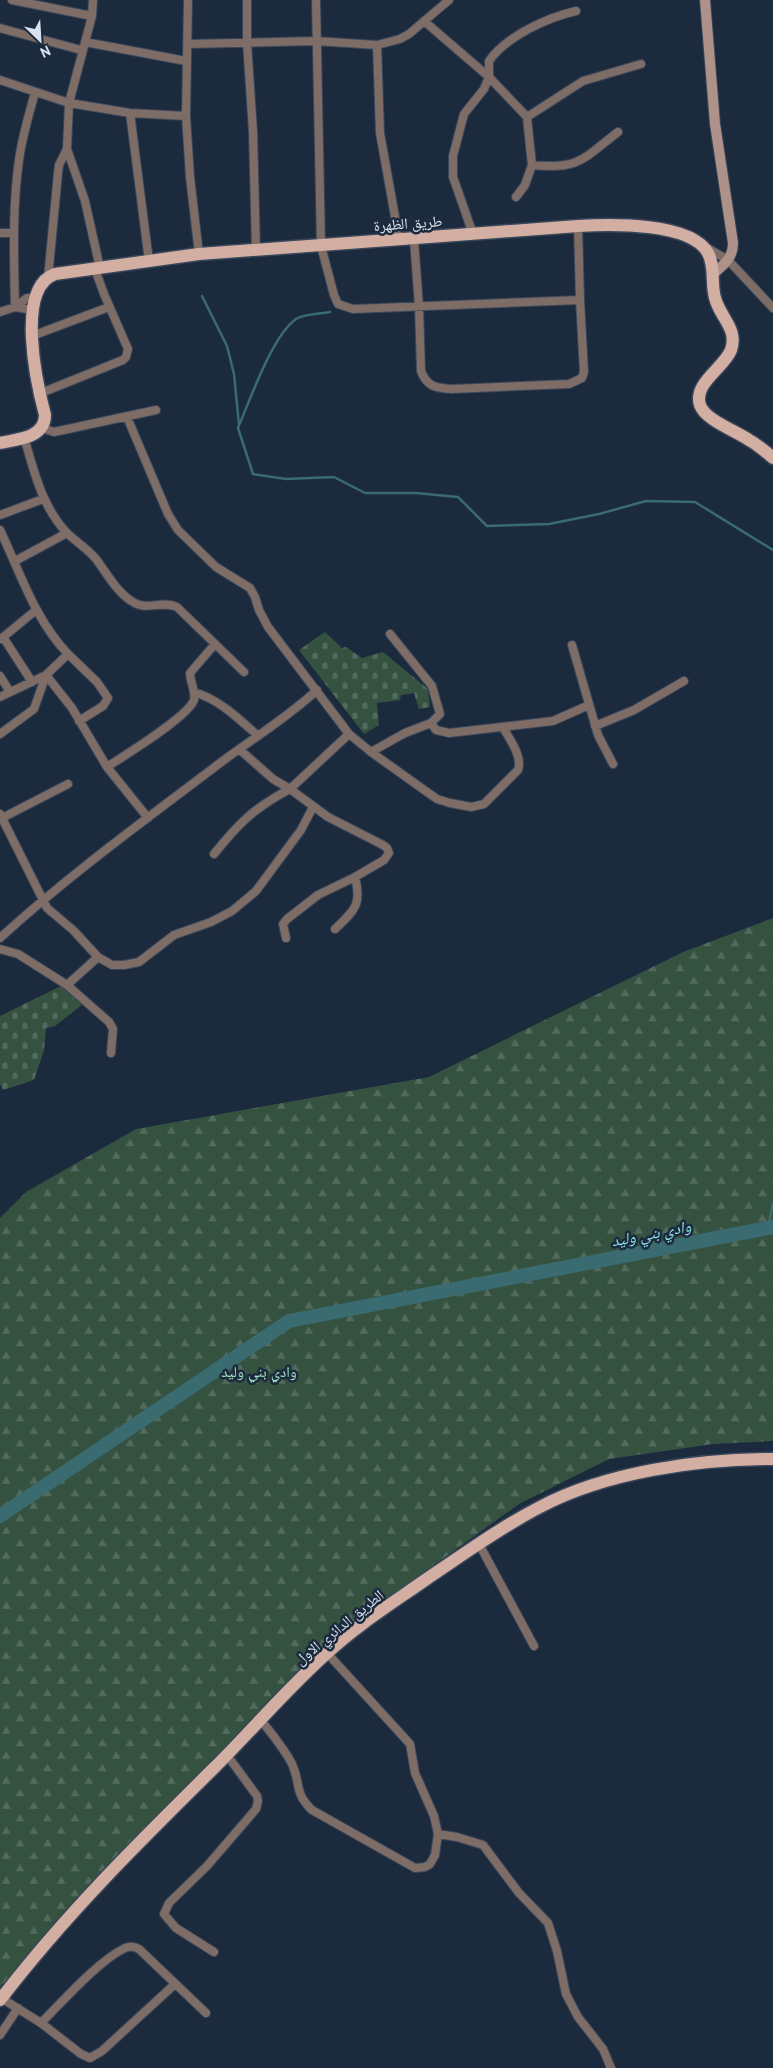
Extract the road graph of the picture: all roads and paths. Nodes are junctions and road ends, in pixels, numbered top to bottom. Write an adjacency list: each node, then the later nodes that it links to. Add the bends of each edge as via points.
1 (12, 0): 9 (street)
2 (94, 0): 9 (street)
3 (188, 0): 14 (street)
4 (247, 0): 13 (street)
5 (316, 0): 12 (street)
6 (450, 0): 10 (street)
7 (705, 0): 40 (street, via 715,124 733,243)
8 (576, 11): 19 (street, via 519,35 489,61)
9 (92, 16): 16 (street)
10 (424, 21): 15 (street, via 400,39); 19 (street)
11 (0, 28): 16 (street)
12 (316, 41): 13 (street); 15 (street); 36 (street)
13 (247, 42): 14 (street); 38 (street)
14 (188, 44): 17 (street)
15 (377, 45): 34 (street, via 380,133)
16 (83, 46): 17 (street); 22 (street)
17 (186, 60): 24 (street)
18 (641, 64): 25 (street, via 582,82)
19 (489, 77): 25 (street); 33 (street, via 484,89 464,114 452,156 453,177)
20 (0, 80): 21 (street)
21 (35, 92): 22 (street); 32 (street, via 19,161)
22 (69, 103): 23 (street); 27 (street)
23 (130, 113): 24 (street); 41 (street)
24 (186, 116): 39 (street)
25 (527, 117): 28 (street)
26 (618, 132): 28 (street, via 568,166)
27 (67, 149): 42 (street, via 85,201); 44 (street, via 58,173)
28 (532, 165): 29 (street, via 525,185)
29 (516, 197)
30 (578, 226): 33 (main road, طريق الظهرة); 37 (main road, طريق الظهرة, via 649,227 699,241); 45 (street)
31 (0, 233): 32 (street)
32 (13, 233): 47 (street)
33 (472, 234): 35 (main road, طريق الظهرة)
34 (398, 239): 35 (main road, طريق الظهرة); 36 (main road, طريق الظهرة)
35 (414, 239): 49 (street)
36 (321, 246): 38 (main road, طريق الظهرة); 49 (street, via 338,304 353,309)
37 (703, 246): 40 (street); 43 (main road, via 711,262)
38 (256, 250): 39 (main road, طريق الظهرة)
39 (200, 254): 41 (main road, طريق الظهرة)
40 (728, 260): 43 (street); 50 (street)
41 (149, 261): 42 (main road, طريق الظهرة)
42 (98, 268): 44 (main road, طريق الظهرة, via 55,274); 48 (street)
43 (712, 275): 59 (main road, via 715,298 729,324 732,343 727,358 702,387 700,404 707,415)
44 (48, 278): 46 (main road, via 40,286)
45 (580, 300): 49 (street); 49 (street, via 584,372 582,378 569,384 452,389 429,385 421,371)
46 (35, 304): 47 (street); 47 (street, via 22,300); 52 (main road)
47 (16, 307): 51 (street)
48 (109, 307): 52 (street); 53 (street, via 125,340 126,357)
49 (419, 308)
50 (773, 308)
51 (0, 312)
52 (32, 336): 53 (main road)
53 (41, 393): 56 (main road, via 45,415)
54 (156, 410): 55 (street)
55 (127, 417): 56 (street, via 54,432); 76 (street, via 168,514 178,530 216,567 250,588 268,627)
56 (42, 428): 57 (main road, via 36,434)
57 (24, 437): 58 (main road); 60 (street)
58 (0, 443)
59 (773, 458)
60 (43, 499): 61 (street); 63 (street)
61 (0, 516)
62 (0, 530): 64 (street)
63 (67, 533): 64 (street); 68 (street, via 94,556 132,602 177,607)
64 (15, 561): 65 (street)
65 (36, 610): 67 (street); 70 (street)
66 (390, 634): 82 (street, via 432,686 440,714)
67 (2, 638): 75 (street)
68 (215, 644): 71 (street); 78 (street, via 190,673)
69 (572, 645): 80 (street)
70 (68, 654): 72 (street); 81 (street, via 97,682 108,698 108,702)
71 (244, 672)
72 (46, 675): 75 (street); 81 (street, via 65,697); 85 (street, via 34,709)
73 (0, 676): 77 (street)
74 (684, 681): 83 (street, via 634,710)
75 (32, 682): 77 (street)
76 (317, 690): 86 (street); 87 (street)
77 (10, 692): 79 (street)
78 (194, 692): 87 (street, via 222,704); 91 (street, via 193,702 178,718)
79 (0, 697)
80 (589, 705): 83 (street); 84 (street, via 554,721)
81 (79, 722): 91 (street)
82 (431, 723): 84 (street, via 441,732); 89 (street, via 404,733)
83 (595, 726): 90 (street)
84 (503, 727): 89 (street, via 520,764 488,801 478,807 437,798)
85 (0, 734)
86 (349, 734): 89 (street); 93 (street)
87 (258, 735): 88 (street)
88 (239, 749): 93 (street, via 273,779); 96 (street)
89 (371, 752)
90 (613, 764)
91 (107, 767): 96 (street)
92 (68, 784): 95 (street)
93 (290, 789): 94 (street); 97 (street, via 257,808 238,824)
94 (313, 807): 98 (street, via 387,848 389,853 384,860); 104 (street, via 301,830 256,891 232,911 174,935 139,962 112,965)
95 (1, 816): 99 (street)
96 (148, 818): 99 (street)
97 (214, 854)
98 (355, 877): 100 (street, via 358,899 351,914); 102 (street, via 318,895 287,919 284,924)
99 (42, 900): 101 (street); 104 (street)
100 (335, 929)
101 (0, 938)
102 (286, 938)
103 (0, 949): 105 (street, via 18,954)
104 (98, 957): 105 (street)
105 (67, 985): 106 (street, via 109,1022 112,1029)
106 (111, 1053)
107 (773, 1459): 108 (main road, الطريق الدائري الاول, via 662,1468 589,1486 540,1507)
108 (480, 1544): 109 (street); 110 (main road, الطريق الدائري الاول, via 392,1603)
109 (534, 1646)
110 (327, 1653): 111 (main road, الطريق الدائري الاول); 113 (street, via 410,1744 415,1773 434,1816)
111 (260, 1719): 112 (main road, الطريق الدائري الاول); 113 (street, via 292,1764 298,1791 312,1810 414,1868 430,1864 435,1855)
112 (227, 1755): 114 (street, via 257,1796 256,1809 169,1903 164,1914 176,1928); 116 (main road, الطريق الدائري الاول, via 88,1895 47,1940)
113 (438, 1834): 121 (street, via 483,1844 519,1892 548,1923 558,1951 566,1994 578,2017 603,2049)
114 (214, 1952)
115 (175, 1984): 118 (street); 119 (street, via 102,2051 90,2058); 119 (street, via 139,1948 124,1948 99,1966)
116 (1, 1999): 117 (street)
117 (18, 2008): 119 (street); 120 (street)
118 (206, 2013)
119 (41, 2023)
120 (0, 2035)
121 (611, 2068)

